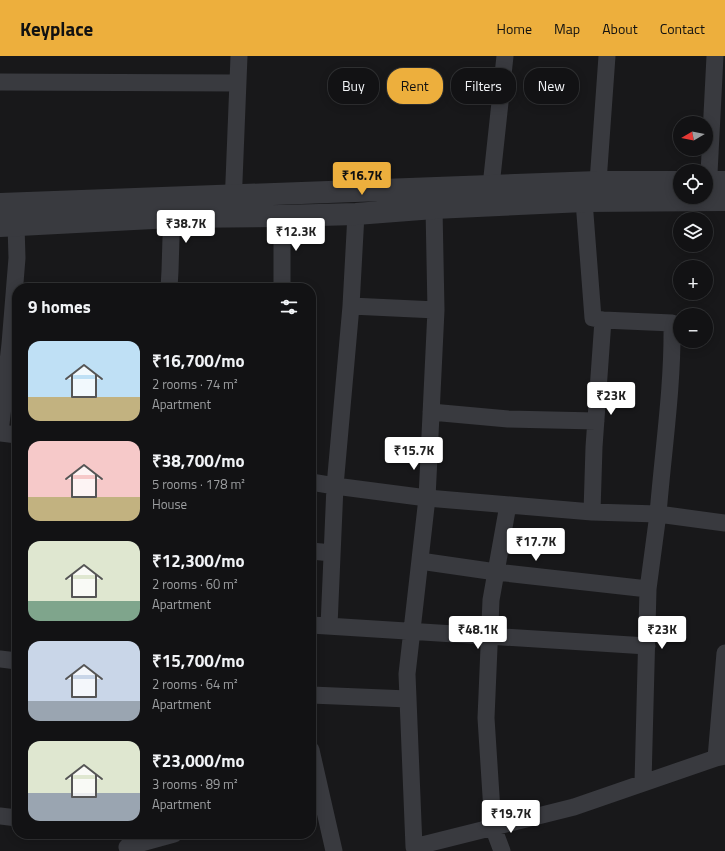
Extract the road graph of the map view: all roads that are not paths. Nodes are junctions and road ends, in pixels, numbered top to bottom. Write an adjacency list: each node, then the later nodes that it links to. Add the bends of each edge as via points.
1 (238, 56): 6 (street)
2 (505, 56): 9 (street)
3 (607, 56): 7 (street)
4 (715, 56): 10 (street)
5 (0, 82): 6 (street)
6 (238, 83): 11 (street)
7 (598, 182): 8 (street); 9 (street)
8 (673, 182)
9 (491, 186): 12 (street)
10 (714, 189): 13 (street)
11 (233, 195): 12 (street); 15 (street); 17 (street)
12 (433, 198): 13 (street); 16 (street); 24 (street)
13 (584, 201): 26 (street, via 593,318)
14 (0, 204): 15 (street)
15 (172, 207): 17 (street); 19 (street); 21 (street)
16 (356, 214): 18 (street); 23 (street)
17 (232, 216): 18 (street)
18 (282, 216): 22 (street)
19 (8, 225): 20 (street, via 17,258)
20 (15, 283)
21 (169, 283)
22 (282, 283)
23 (351, 306): 24 (street); 32 (street)
24 (436, 310): 27 (street)
25 (12, 319): 29 (street)
26 (604, 320): 28 (street); 36 (street, via 672,323 667,426)
27 (431, 412): 28 (street, via 508,419); 33 (street)
28 (596, 421): 35 (street)
29 (0, 434): 30 (street)
30 (12, 435)
31 (316, 483): 32 (street)
32 (335, 486): 33 (street); 39 (street)
33 (427, 498): 34 (street); 40 (street)
34 (508, 505): 35 (street); 41 (street)
35 (592, 512): 36 (street)
36 (658, 514): 37 (street); 42 (street)
37 (725, 523)
38 (316, 551): 39 (street)
39 (332, 553): 44 (street)
40 (420, 561): 41 (street); 45 (street)
41 (496, 572): 42 (street); 46 (street)
42 (648, 589): 47 (street)
43 (316, 625): 44 (street)
44 (329, 626): 45 (street)
45 (412, 631): 46 (street); 52 (street, via 407,674)
46 (489, 636): 47 (street); 58 (street, via 486,718)
47 (647, 646): 54 (street)
48 (725, 653): 53 (street)
49 (0, 659): 50 (street)
50 (12, 660)
51 (316, 695): 52 (street)
52 (408, 698): 61 (street)
53 (721, 757): 54 (street)
54 (643, 783): 58 (street, via 574,807)
55 (316, 794): 62 (street)
56 (0, 816): 57 (street)
57 (12, 817)
58 (493, 827): 61 (street); 63 (street)
59 (151, 839): 60 (street)
60 (128, 844)
61 (409, 849)
62 (334, 851)
63 (502, 851)

